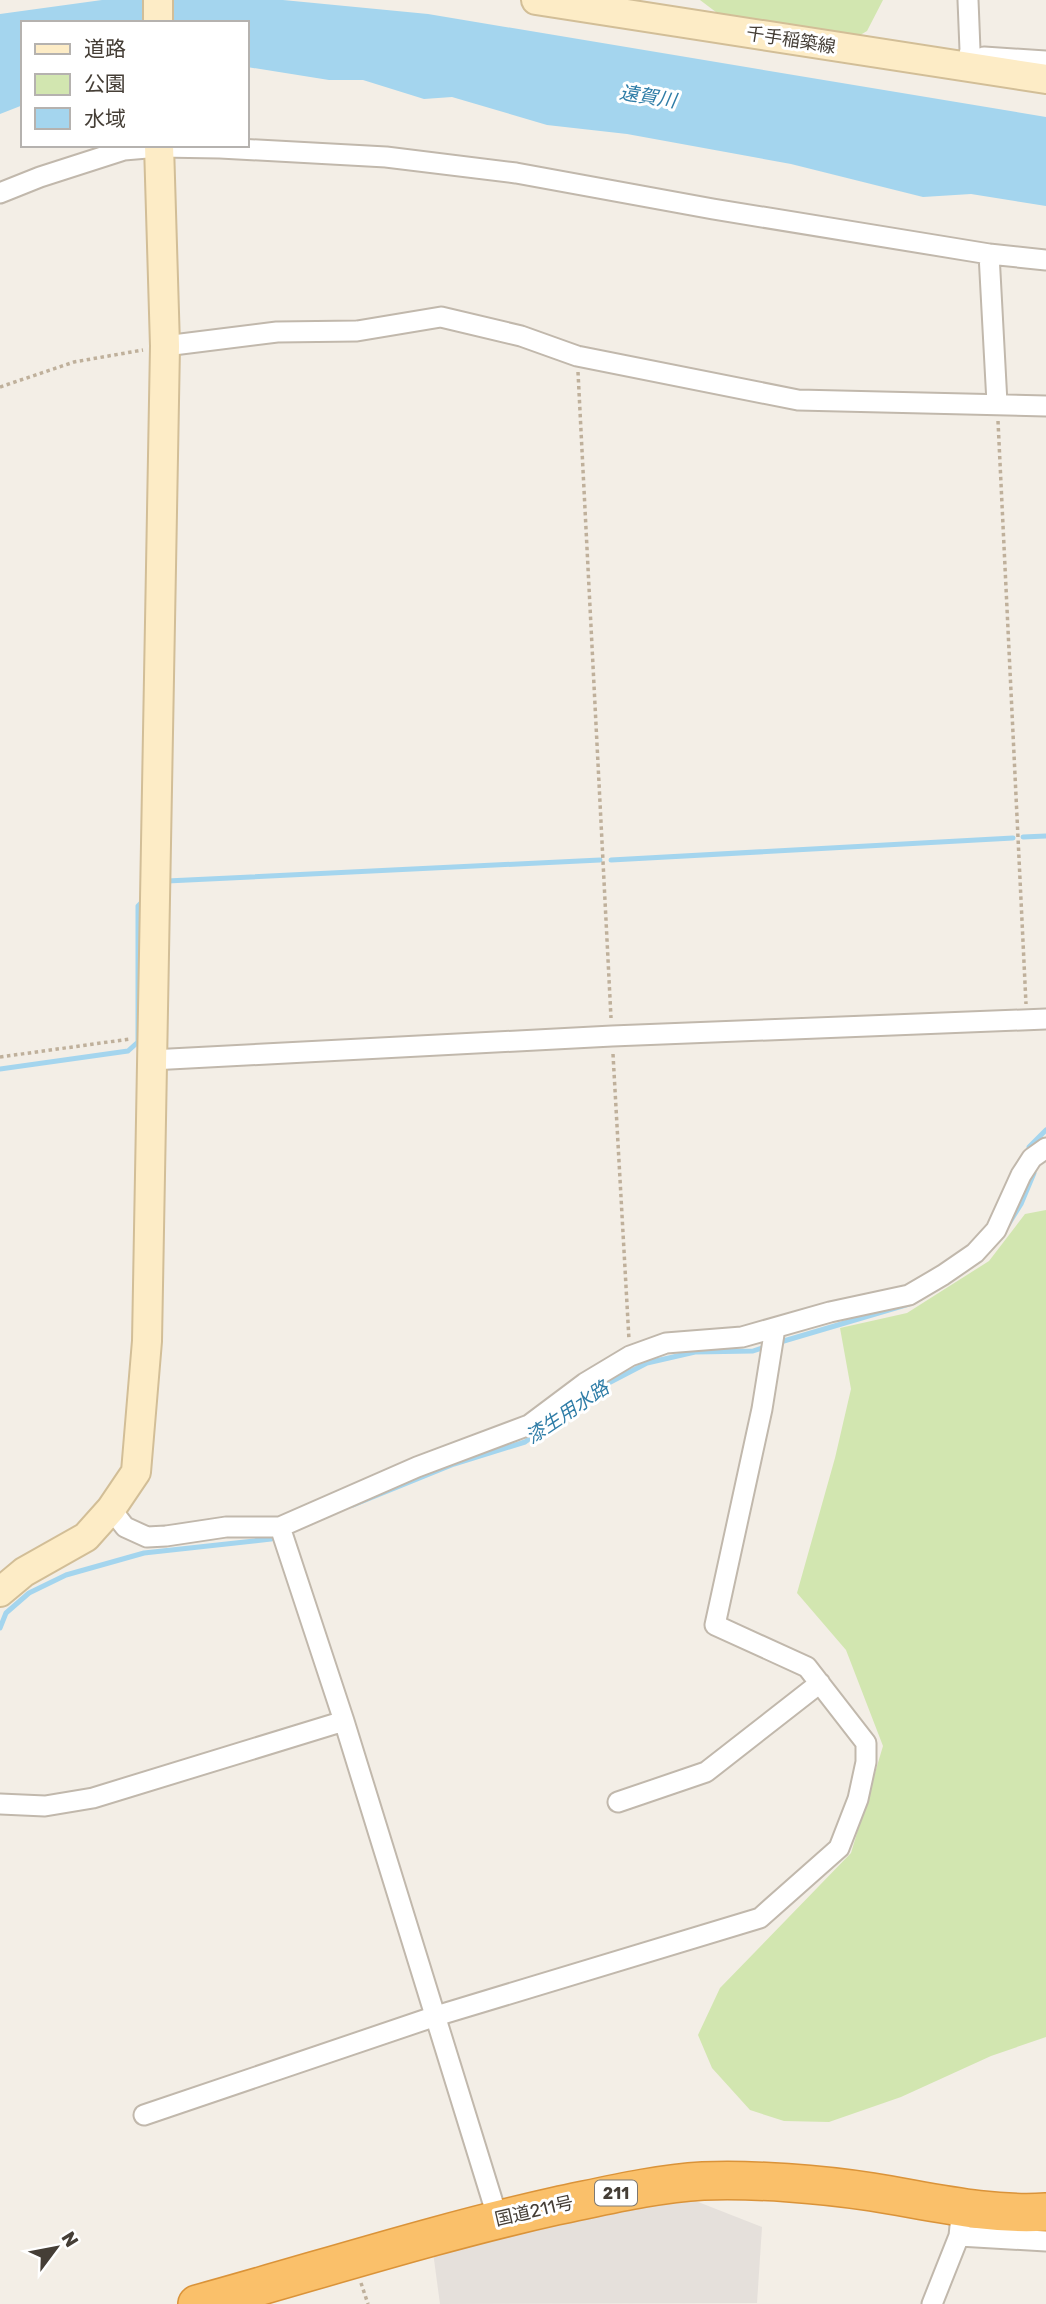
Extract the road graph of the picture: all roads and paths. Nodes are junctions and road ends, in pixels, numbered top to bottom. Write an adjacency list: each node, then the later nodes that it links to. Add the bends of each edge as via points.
1 (158, 0): 4 (street)
2 (536, 0): 6 (street, 千手稲築線)
3 (968, 0): 6 (street)
4 (158, 21)
5 (1046, 61): 6 (street, via 984,57)
6 (966, 67): 7 (street, 千手稲築線)
7 (1046, 79)
8 (150, 147): 11 (street, via 124,150)
9 (159, 147): 14 (street)
10 (184, 147): 12 (street, via 386,157 516,173)
11 (0, 192)
12 (989, 254): 13 (street); 17 (street)
13 (1046, 260)
14 (165, 346): 15 (street, via 277,332 357,331 441,317 520,336); 16 (path, via 74,362); 23 (street)
15 (577, 356): 17 (street, via 798,400); 20 (path)
16 (0, 387)
17 (997, 403): 18 (street); 19 (path)
18 (1046, 406)
19 (1037, 1019): 20 (street)
20 (612, 1037): 23 (street); 26 (path)
21 (131, 1039): 22 (path)
22 (0, 1057)
23 (151, 1060): 27 (street, via 147,1341 136,1472)
24 (1046, 1148): 25 (street, via 1021,1175 996,1230 975,1253 943,1275 909,1295)
25 (775, 1328): 26 (street, via 742,1337 666,1342); 30 (street, via 715,1625 807,1667)
26 (630, 1356): 28 (street, via 529,1425 417,1467)
27 (111, 1509): 28 (street, via 125,1527 147,1537 226,1527); 29 (street, via 86,1537 24,1572)
28 (280, 1527): 31 (street)
29 (0, 1592)
30 (820, 1683): 32 (street, via 706,1772); 34 (street, via 866,1743 858,1799 839,1848 760,1918)
31 (344, 1721): 33 (street, via 93,1798 45,1806); 34 (street)
32 (618, 1802)
33 (0, 1804)
34 (436, 2016): 35 (street); 37 (street)
35 (144, 2115)
36 (1046, 2212): 38 (highway, 国道211号 / 211)
37 (498, 2219): 38 (highway, 国道211号 / 211, via 638,2188 703,2181 868,2192); 40 (highway, 国道211号 / 211)
38 (960, 2222): 39 (street); 41 (street)
39 (1046, 2241)
40 (197, 2304)
41 (932, 2304)

